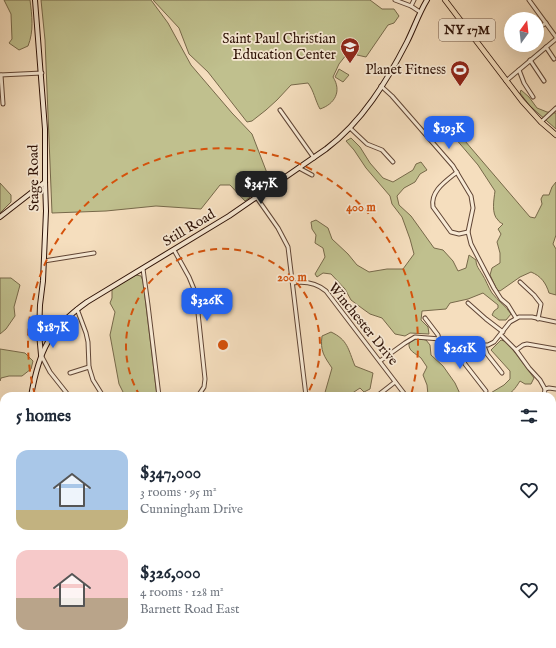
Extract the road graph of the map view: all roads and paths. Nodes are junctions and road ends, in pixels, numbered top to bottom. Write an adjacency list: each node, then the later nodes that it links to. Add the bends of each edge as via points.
1 (35, 0): 15 (main road, Stage Road)
2 (395, 0): 7 (street)
3 (414, 0): 7 (street)
4 (427, 0): 8 (main road, Still Road)
5 (445, 0): 17 (main road, NY 17M)
6 (529, 0): 9 (street)
7 (411, 6): 8 (street)
8 (420, 12): 19 (main road, Still Road, via 397,61)
9 (546, 23): 10 (street)
10 (556, 38): 11 (street)
11 (546, 47): 12 (street); 13 (street)
12 (554, 59)
13 (530, 60): 14 (street); 18 (street)
14 (519, 70): 17 (street); 20 (street, via 524,84)
15 (42, 73): 16 (street); 32 (main road, Stage Road)
16 (1, 75): 21 (street)
17 (506, 81): 24 (main road, NY 17M)
18 (544, 81)
19 (381, 86): 25 (main road, Still Road); 30 (street)
20 (533, 97)
21 (3, 104)
22 (556, 108): 24 (street)
23 (280, 110): 27 (street)
24 (541, 122): 26 (main road, NY 17M)
25 (350, 128): 27 (main road, Still Road); 28 (street, via 367,144 382,150)
26 (556, 135)
27 (314, 158): 29 (main road, Still Road)
28 (393, 162)
29 (299, 168): 31 (street); 33 (main road, Still Road)
30 (457, 172): 35 (street, via 472,200); 35 (street, via 434,194 432,203 436,213 451,232)
31 (312, 176)
32 (45, 182): 34 (main road); 38 (main road, Stage Road)
33 (257, 198): 36 (main road, Still Road); 41 (street, via 285,239 290,255)
34 (0, 217)
35 (468, 232): 45 (street, via 471,244 494,288)
36 (174, 250): 39 (main road, Still Road); 69 (street, via 196,294 205,379)
37 (94, 252): 38 (street)
38 (44, 261): 48 (main road, Stage Road)
39 (142, 269): 43 (main road, Still Road); 68 (street)
40 (520, 282): 46 (street, via 541,304)
41 (293, 283): 57 (street, Winchester Drive, via 313,283 326,291); 70 (street)
42 (468, 303): 49 (street)
43 (76, 309): 50 (main road, Still Road); 58 (street, via 88,342)
44 (425, 318): 51 (street, via 438,335)
45 (516, 318): 46 (street, via 522,316); 49 (street)
46 (538, 319): 47 (street)
47 (556, 322)
48 (39, 333): 50 (main road); 56 (main road, Stage Road)
49 (502, 333): 53 (street, via 494,342); 55 (street)
50 (52, 335): 56 (main road, Still Road)
51 (438, 339): 52 (street); 57 (street, via 412,338)
52 (465, 342): 53 (street); 64 (street, via 462,358)
53 (484, 346): 60 (street)
54 (556, 349): 55 (street, via 527,344)
55 (516, 350): 62 (street)
56 (41, 355): 65 (main road); 66 (street, via 50,372)
57 (380, 361): 61 (street, Winchester Drive)
58 (88, 367): 59 (street); 67 (street)
59 (70, 373)
60 (502, 373)
61 (395, 382): 71 (street); 72 (street, Winchester Drive)
62 (545, 389): 63 (street); 73 (street)
63 (556, 389)
64 (486, 391)
65 (32, 392)
66 (66, 392)
67 (100, 392)
68 (159, 392)
69 (201, 392)
70 (306, 392)
71 (382, 392)
72 (403, 392)
73 (545, 392)

